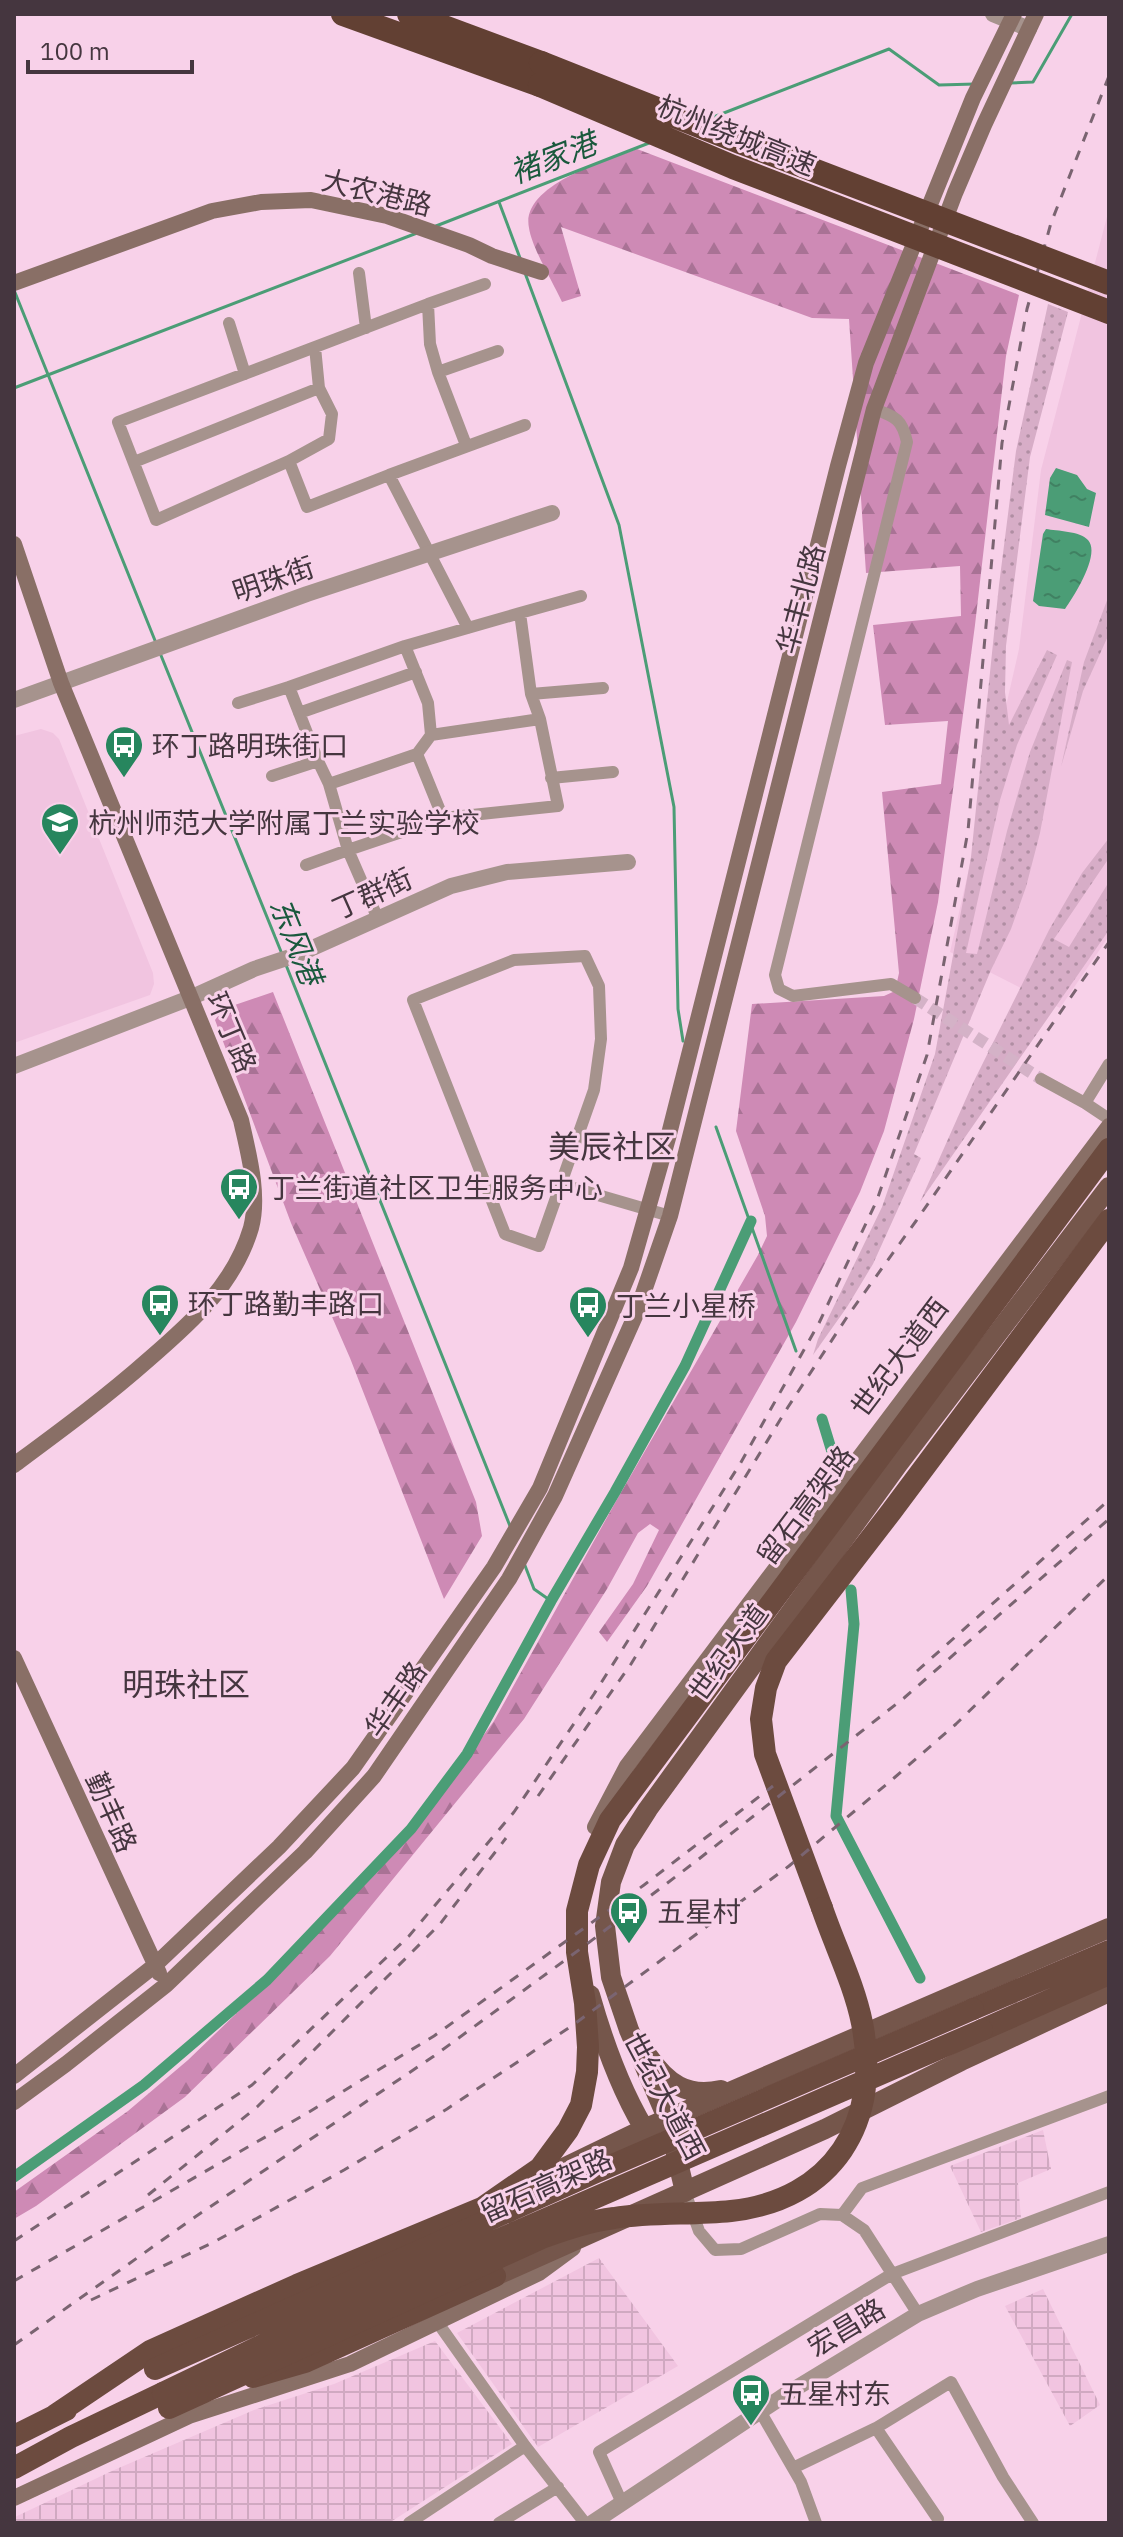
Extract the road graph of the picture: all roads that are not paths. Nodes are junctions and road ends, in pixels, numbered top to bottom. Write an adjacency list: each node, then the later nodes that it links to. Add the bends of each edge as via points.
1 (343, 14): 6 (highway, 杭州绕城高速)
2 (409, 14): 6 (highway, 杭州绕城高速)
3 (993, 14): 4 (street)
4 (1012, 17): 5 (street); 65 (main road, 华丰北路, via 973,98 866,363)
5 (1033, 22): 21 (main road, 华丰北路, via 955,193)
6 (540, 74): 10 (highway, 杭州绕城高速, bridge, via 740,142); 13 (highway, 杭州绕城高速, bridge, via 733,167)
7 (538, 271): 9 (main road, 大农港路, via 387,216 311,200 212,211)
8 (359, 273): 15 (street)
9 (14, 283)
10 (1109, 283)
11 (485, 284): 12 (street)
12 (428, 304): 15 (street); 18 (street)
13 (1109, 312)
14 (229, 323): 19 (street)
15 (366, 328): 16 (street)
16 (315, 347): 19 (street); 20 (street)
17 (498, 351): 18 (street)
18 (438, 372): 23 (street)
19 (245, 374): 25 (street, via 118,422)
20 (319, 388): 24 (street, via 332,414 329,439); 25 (street)
21 (874, 409): 56 (street, via 895,416 907,442 775,975 779,989 793,996 891,984); 66 (main road, 华丰北路)
22 (525, 425): 23 (street)
23 (466, 445): 26 (street)
24 (289, 461): 25 (street, via 156,520); 26 (street, via 307,507)
25 (134, 462)
26 (389, 475): 29 (street)
27 (552, 513): 29 (street, 明珠街)
28 (14, 544): 35 (main road, 环丁路)
29 (430, 554): 32 (street); 35 (street, 明珠街)
30 (581, 596): 31 (street)
31 (520, 613): 32 (street); 38 (street)
32 (468, 628): 33 (street)
33 (405, 646): 34 (street); 36 (street)
34 (416, 672): 41 (street); 43 (street, via 428,703)
35 (61, 683): 39 (street, 明珠街); 55 (main road, 环丁路)
36 (289, 687): 40 (street); 41 (street)
37 (603, 688): 38 (street)
38 (531, 694): 42 (street)
39 (14, 700)
40 (238, 703)
41 (299, 713): 45 (street)
42 (540, 719): 43 (street); 48 (street)
43 (431, 735): 44 (street)
44 (417, 754): 49 (street); 50 (street)
45 (318, 761): 47 (street); 49 (street)
46 (613, 772): 48 (street)
47 (272, 776)
48 (551, 778): 50 (street, via 558,806)
49 (329, 784): 51 (street)
50 (443, 818): 51 (street)
51 (348, 850): 53 (street); 54 (street)
52 (628, 862): 54 (street, 丁群街, via 507,872 451,886)
53 (306, 865)
54 (378, 919): 55 (street, 丁群街)
55 (190, 998): 58 (street, 丁群街); 70 (main road, 环丁路, via 241,1120 254,1175 251,1225 234,1269 207,1307 102,1401)
56 (915, 998)
57 (1109, 1064): 60 (street)
58 (14, 1066)
59 (1041, 1079): 60 (street)
60 (1085, 1103): 61 (street)
61 (1108, 1122): 72 (main road, 世纪大道西, via 627,1766 581,1860)
62 (1109, 1149): 72 (highway, 留石高架路, via 634,1785 596,1848)
63 (560, 1184): 63 (street, via 594,1090 601,1039 599,986 585,956 514,960 413,1000 505,1234 539,1246); 65 (street)
64 (1109, 1187): 69 (main road, 世纪大道)
65 (648, 1209): 66 (street); 76 (main road, 华丰路, via 631,1268 540,1488 494,1567 353,1768)
66 (670, 1216): 78 (main road, 华丰路, via 600,1399 509,1579 374,1776 305,1852)
67 (1109, 1220): 68 (highway)
68 (1090, 1245): 69 (main road); 98 (highway, bridge, via 776,1661 766,1688 761,1719 765,1754 862,2022 864,2093 839,2158 809,2184 762,2205 616,2217 544,2237)
69 (1037, 1282): 81 (main road, 世纪大道, via 889,1476 625,1845 611,1882 605,1926 611,1977)
70 (14, 1465)
71 (14, 1658): 76 (main road, 勤丰路)
72 (577, 1911): 75 (highway, 留石高架路)
73 (1109, 1928): 83 (main road)
74 (1109, 1951): 80 (highway, 留石高架路)
75 (577, 1952): 87 (main road, 世纪大道西, via 602,2036); 90 (highway, 留石高架路, via 588,2047 581,2105 540,2168)
76 (154, 1966): 78 (main road, 勤丰路); 82 (main road, 华丰路)
77 (1109, 1974): 80 (highway, 留石高架路)
78 (166, 1985): 85 (main road, 华丰路)
79 (1109, 1992): 88 (main road)
80 (977, 2020): 99 (highway, 留石高架路, bridge, via 342,2308); 101 (highway, 留石高架路, bridge, via 594,2173)
81 (629, 2030): 83 (main road, via 674,2084 714,2091); 86 (main road, 世纪大道西)
82 (14, 2076)
83 (757, 2081): 86 (main road)
84 (1109, 2096): 91 (street, via 862,2188)
85 (14, 2102)
86 (668, 2120): 87 (main road); 88 (main road, 世纪大道西)
87 (644, 2129): 88 (main road, 世纪大道西); 90 (main road)
88 (685, 2192): 91 (street, via 699,2231 715,2250 741,2249 820,2214); 92 (main road)
89 (1109, 2192): 94 (street)
90 (482, 2208): 101 (highway, 留石高架路, via 150,2351)
91 (842, 2215): 94 (street, via 864,2230)
92 (588, 2237): 95 (main road); 97 (main road, via 539,2273)
93 (1109, 2244): 96 (street, 宏昌路)
94 (892, 2274): 96 (street); 109 (street, via 599,2452)
95 (495, 2276): 98 (highway, bridge, via 305,2362)
96 (918, 2314): 100 (street, 宏昌路)
97 (438, 2323): 104 (street); 108 (main road, via 350,2364 189,2416)
98 (214, 2388): 99 (highway, bridge)
99 (166, 2401): 105 (highway, 留石高架路)
100 (760, 2411): 106 (street); 109 (street, 宏昌路)
101 (55, 2415): 103 (highway, 留石高架路)
102 (876, 2428): 106 (street); 110 (street); 116 (street, via 951,2382)
103 (14, 2436)
104 (525, 2446): 107 (street); 111 (street)
105 (14, 2468)
106 (793, 2468): 115 (street)
107 (558, 2487): 112 (street); 113 (street)
108 (14, 2498)
109 (622, 2503): 114 (street, 宏昌路)
110 (938, 2519)
111 (409, 2523)
112 (499, 2523)
113 (585, 2523)
114 (592, 2523)
115 (816, 2523)
116 (1033, 2523)

